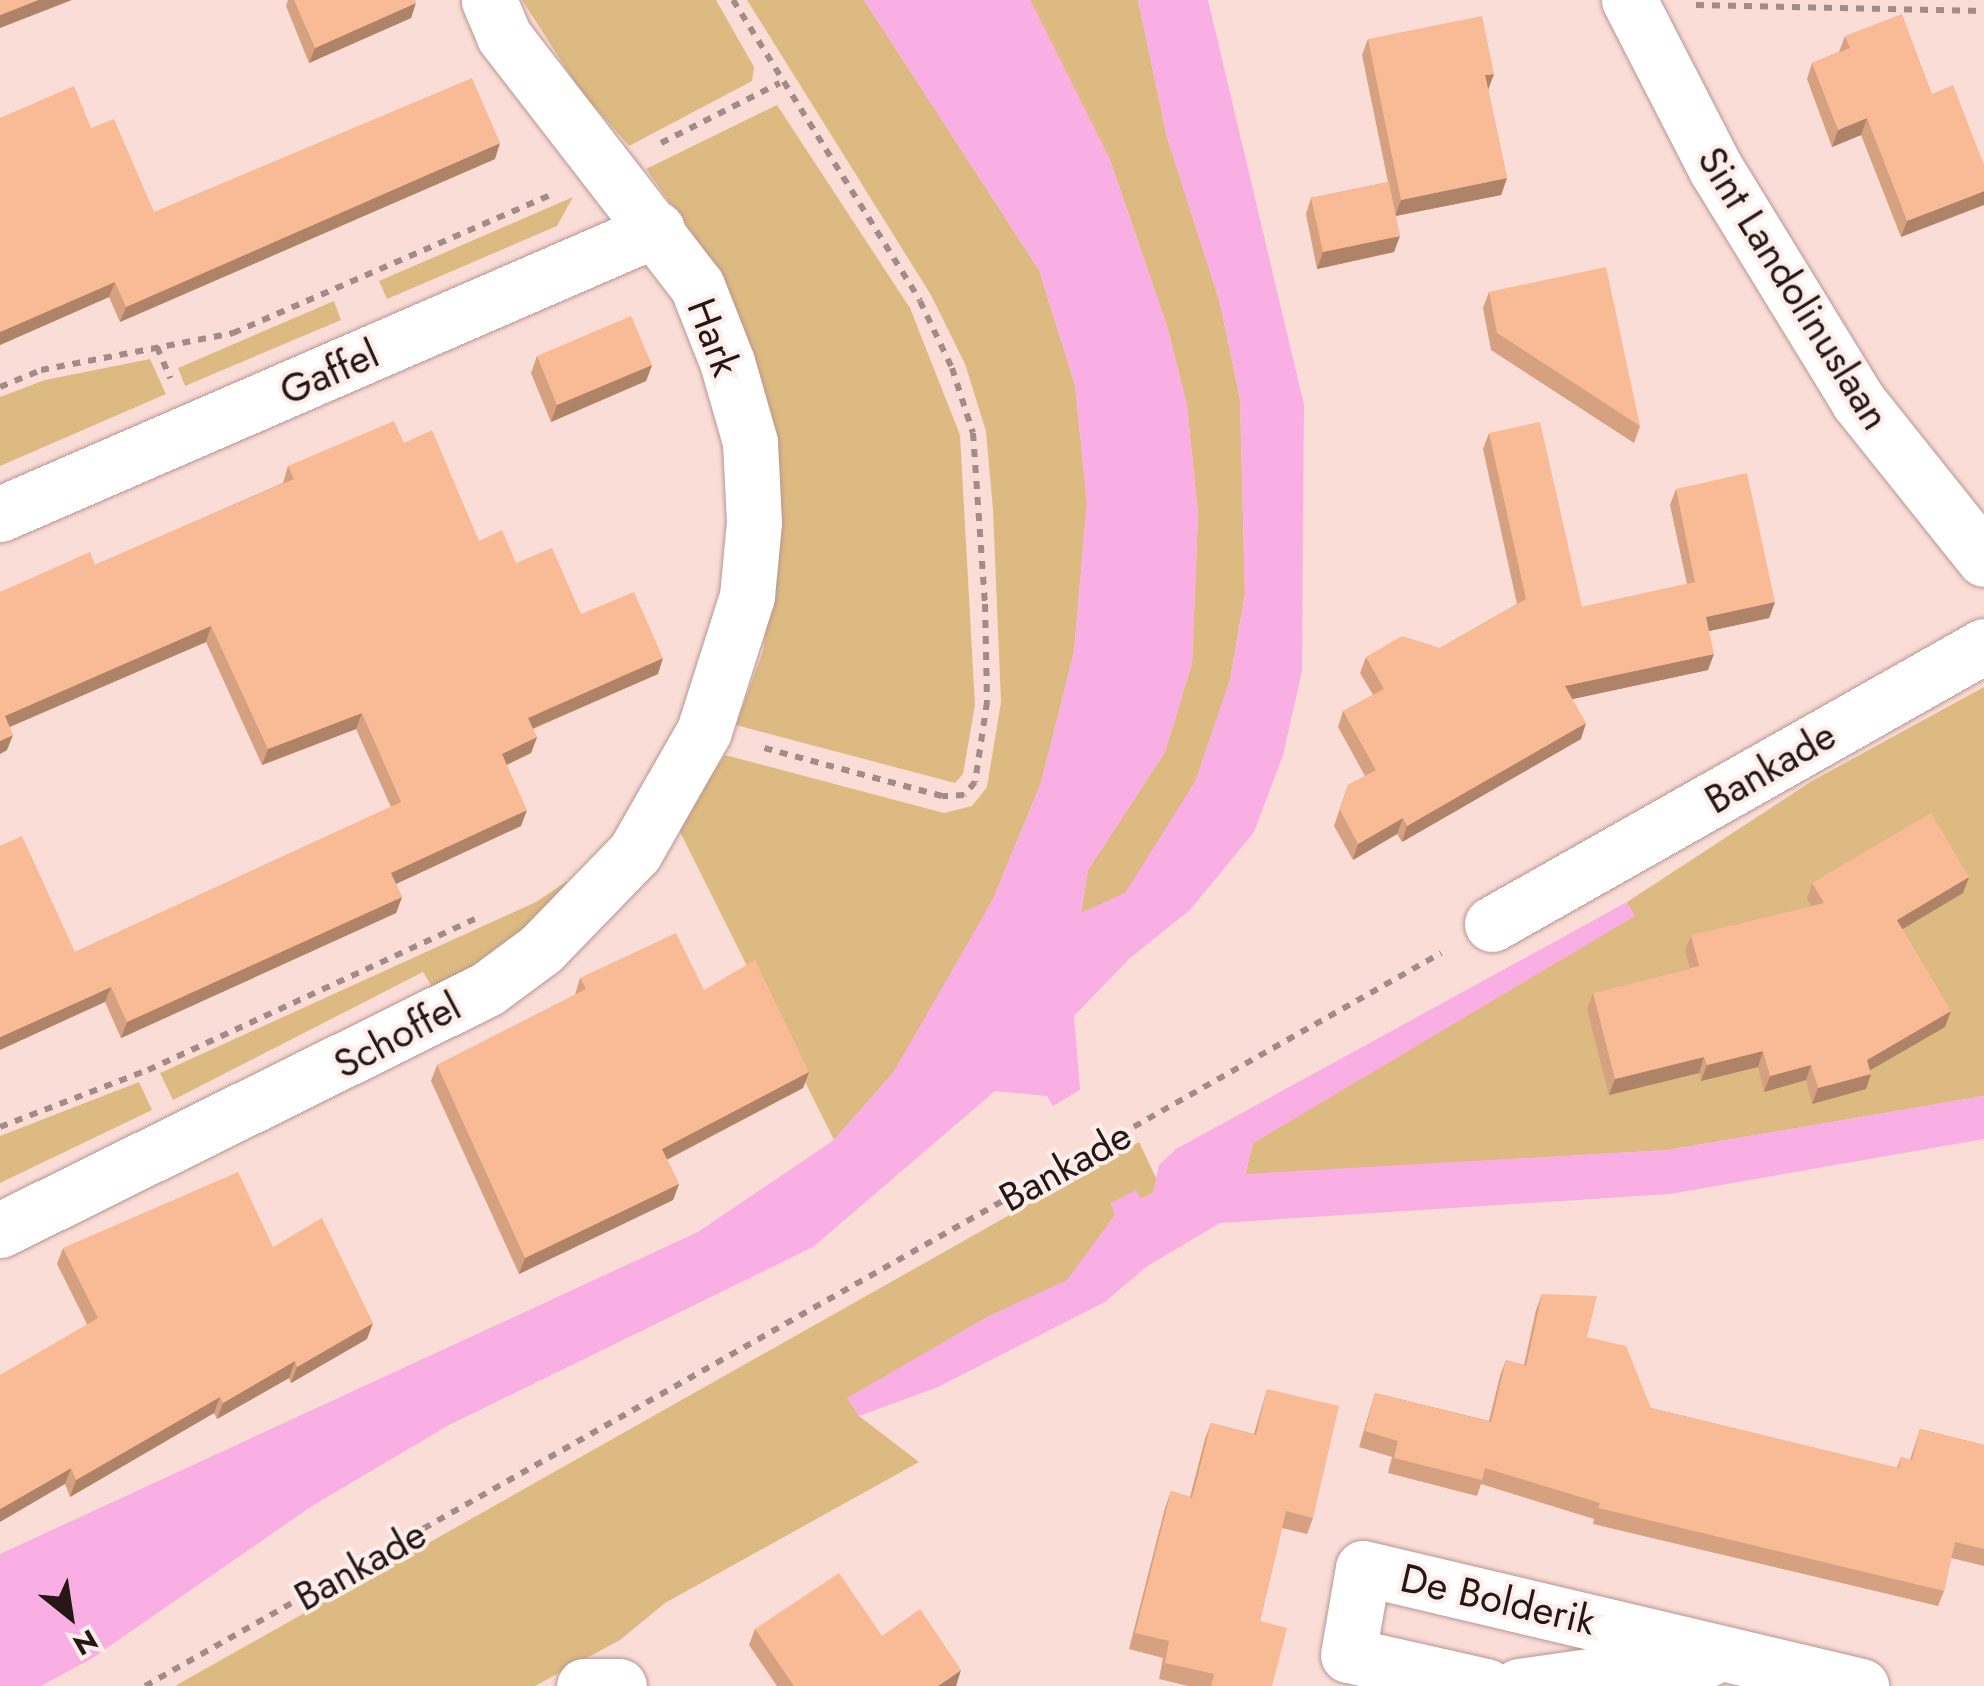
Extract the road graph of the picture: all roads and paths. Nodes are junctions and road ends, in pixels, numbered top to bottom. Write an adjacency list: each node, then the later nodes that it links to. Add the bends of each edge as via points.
1 (489, 0): 6 (street, Hark, via 504,36)
2 (732, 0): 5 (path)
3 (1630, 2): 4 (path); 10 (street, Sint Landolinuslaan, via 1716,169 1858,401)
4 (1984, 11)
5 (780, 82): 6 (path); 12 (path, via 920,301 952,368 973,433 987,702 975,782 964,794 942,796)
6 (610, 169): 7 (street, Hark); 8 (path, via 234,333 42,370)
7 (658, 229): 9 (street, Gaffel); 12 (street, Hark, via 696,286 750,442 754,522 747,596)
8 (0, 386)
9 (0, 514)
10 (1984, 559)
11 (1984, 646): 14 (street, Bankade)
12 (704, 731): 16 (street, Schoffel, via 635,852 541,949 486,989)
13 (496, 909): 15 (path, via 148,1070)
14 (1492, 924): 18 (path, Bankade)
15 (0, 1126)
16 (0, 1230)
17 (1741, 1654): 19 (street, De Bolderik, via 1363,1568 1348,1655); 20 (street, De Bolderik); 21 (street, De Bolderik)
18 (146, 1686)
19 (1486, 1686)
20 (1519, 1686)
21 (1861, 1686)

